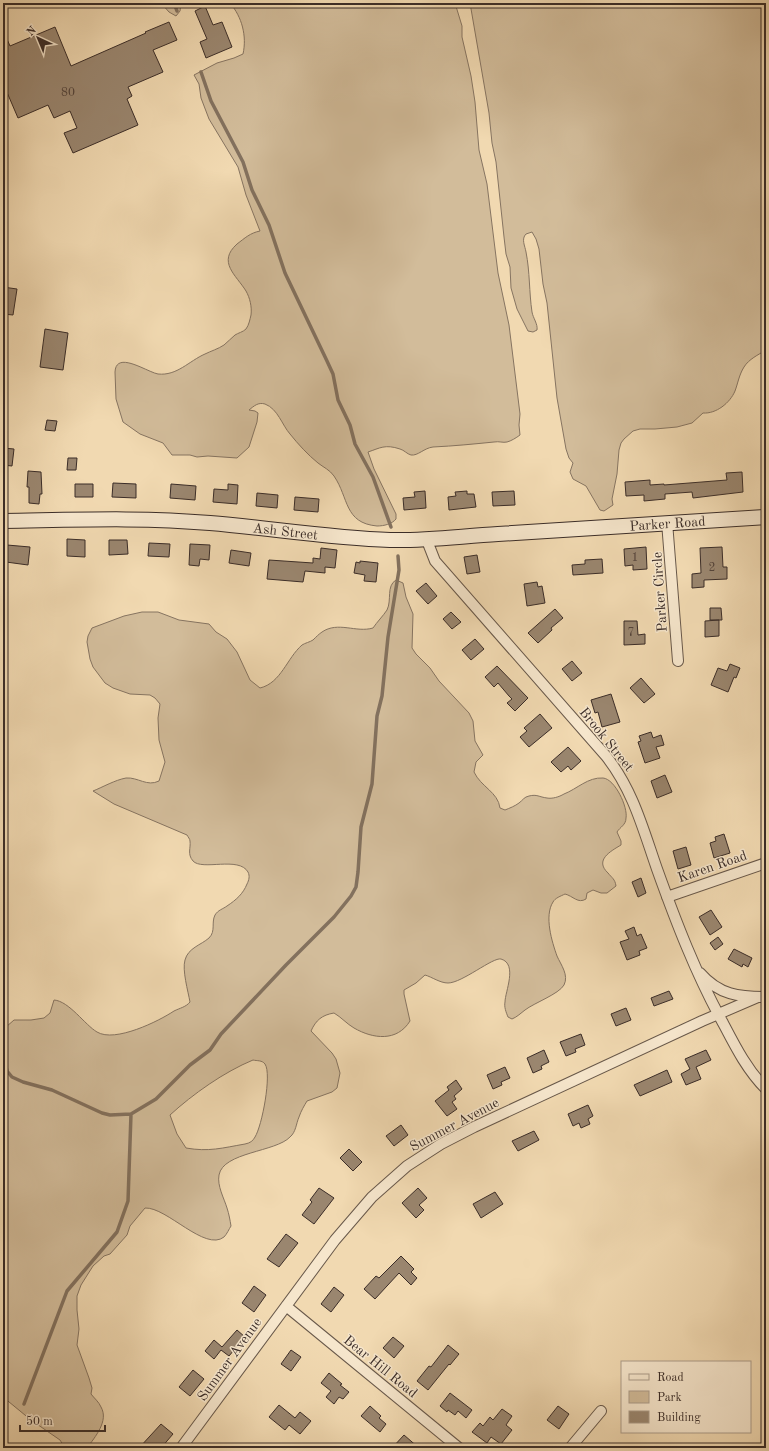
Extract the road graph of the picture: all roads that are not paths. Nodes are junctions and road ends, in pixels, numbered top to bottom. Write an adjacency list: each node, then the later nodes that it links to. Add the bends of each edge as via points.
1 (766, 517): 3 (street, Parker Road)
2 (3, 521): 5 (street, Ash Street, via 165,520 391,540)
3 (667, 522): 4 (street, Parker Road); 6 (street, Parker Circle)
4 (569, 530): 5 (street, Ash Street)
5 (426, 538): 8 (street, Brook Street, via 435,561 622,777 638,812)
6 (678, 661)
7 (766, 863): 8 (street, Karen Road)
8 (667, 897): 9 (street, Brook Street)
9 (693, 964): 10 (street, via 706,980 722,991 735,995); 11 (street, Brook Street)
10 (762, 997): 11 (street, Summer Avenue)
11 (718, 1014): 12 (street, Brook Street, via 746,1065); 13 (street, Summer Avenue, via 474,1127 407,1166 372,1197 335,1240)
12 (766, 1089)
13 (286, 1306): 15 (street, Summer Avenue); 16 (street, Bear Hill Road)
14 (601, 1411): 17 (street)
15 (181, 1448)
16 (459, 1448)
17 (570, 1448)

